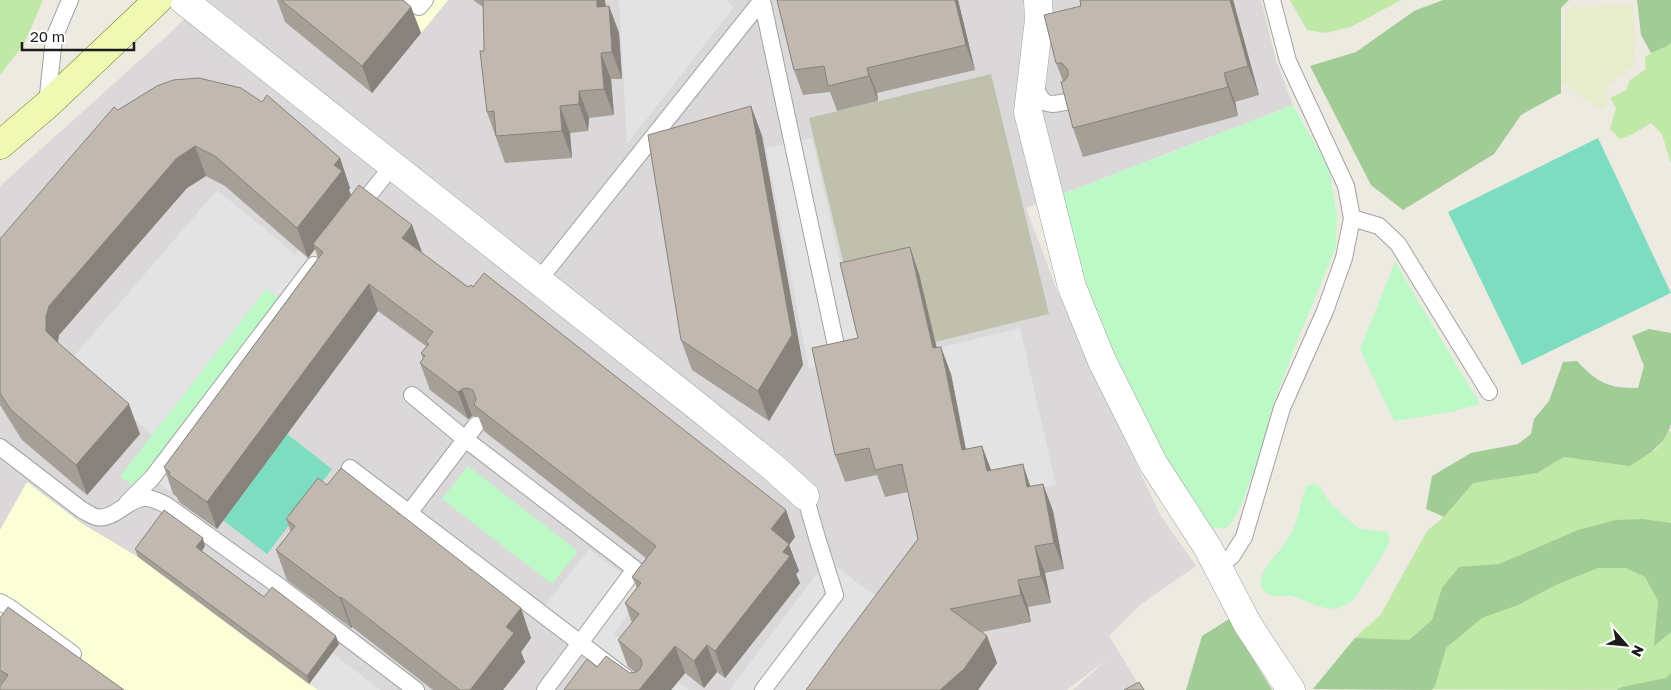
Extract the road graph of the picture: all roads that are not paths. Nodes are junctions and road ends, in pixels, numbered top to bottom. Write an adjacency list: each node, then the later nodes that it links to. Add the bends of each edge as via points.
1 (70, 0): 11 (lane, via 54,38)
2 (158, 0): 11 (street)
3 (183, 0): 13 (street)
4 (411, 0): 5 (lane, via 419,7)
5 (425, 0)
6 (762, 0): 17 (lane); 18 (lane)
7 (1038, 0): 9 (street, via 1040,20)
8 (1272, 0): 14 (lane, via 1288,62 1346,186)
9 (1032, 81): 10 (lane, via 1041,100 1052,105); 28 (street, via 1028,112 1072,287 1102,361 1153,463)
10 (1069, 102)
11 (47, 105): 12 (street)
12 (0, 145)
13 (393, 165): 15 (lane); 17 (street)
14 (1352, 218): 19 (lane, via 1379,226 1398,244); 28 (lane, via 1344,258 1325,311 1282,408 1244,537 1232,556)
15 (346, 225)
16 (323, 254): 26 (lane, via 152,478)
17 (538, 280): 25 (street)
18 (838, 355)
19 (1489, 392)
20 (412, 395): 22 (lane)
21 (476, 425): 22 (lane)
22 (465, 439): 27 (lane); 30 (lane, via 635,569)
23 (0, 447): 26 (lane, via 97,518 109,516)
24 (350, 468): 27 (lane)
25 (805, 496): 35 (lane, via 836,595)
26 (126, 505): 32 (lane, via 140,498 154,499 166,505)
27 (408, 513): 30 (lane)
28 (1218, 567): 36 (street, via 1248,624)
29 (0, 602): 31 (lane)
30 (580, 642): 33 (lane); 34 (lane)
31 (85, 662)
32 (416, 690)
33 (545, 690)
34 (642, 690)
35 (763, 690)
36 (1291, 690)

